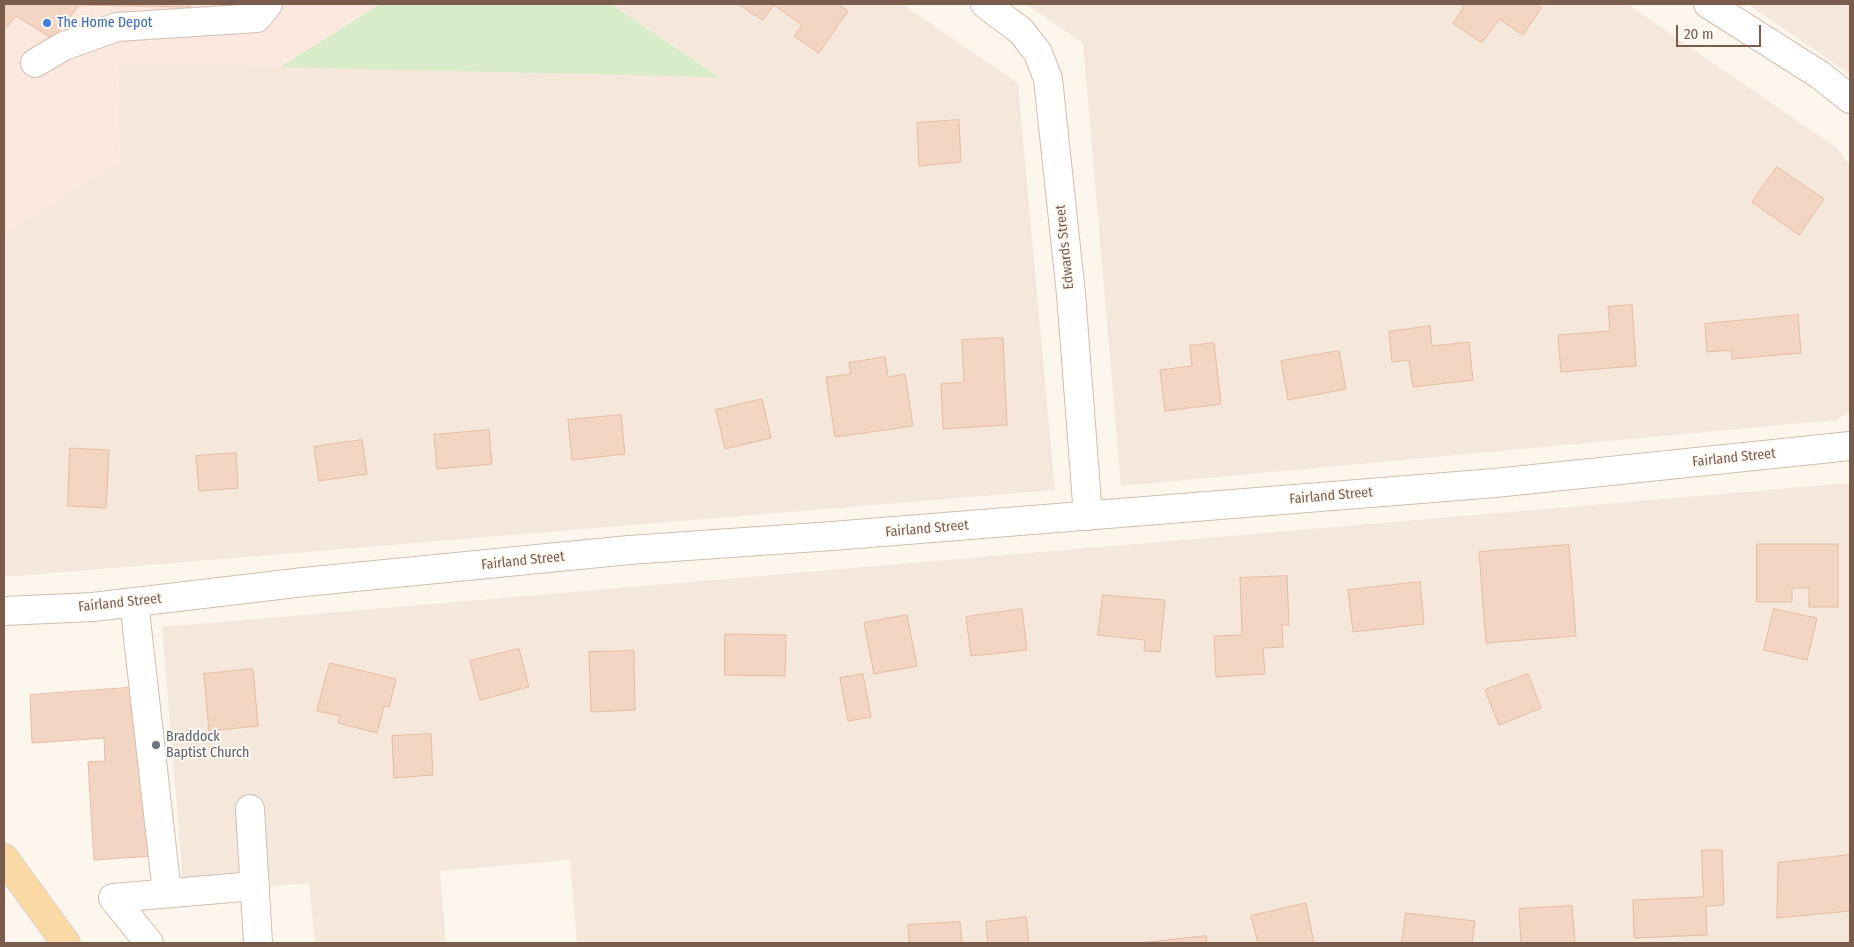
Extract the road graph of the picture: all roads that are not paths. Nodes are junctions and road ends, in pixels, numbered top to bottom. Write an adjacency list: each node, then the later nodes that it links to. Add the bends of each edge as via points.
1 (268, 4): 4 (street, via 257,18 117,26 64,46)
2 (985, 4): 7 (street, Edwards Street, via 1021,31 1038,53 1048,79 1071,294)
3 (1708, 4): 5 (street, via 1820,75)
4 (36, 63)
5 (1850, 99)
6 (1850, 446): 7 (street, Fairland Street, via 1495,483)
7 (1088, 516): 8 (street, Fairland Street, via 629,550)
8 (134, 602): 9 (street, Fairland Street); 13 (street)
9 (4, 611)
10 (250, 809): 12 (street)
11 (4, 858): 14 (main road)
12 (254, 886): 13 (street); 16 (street)
13 (167, 894): 15 (street, via 113,898)
14 (66, 943)
15 (149, 943)
16 (258, 943)

